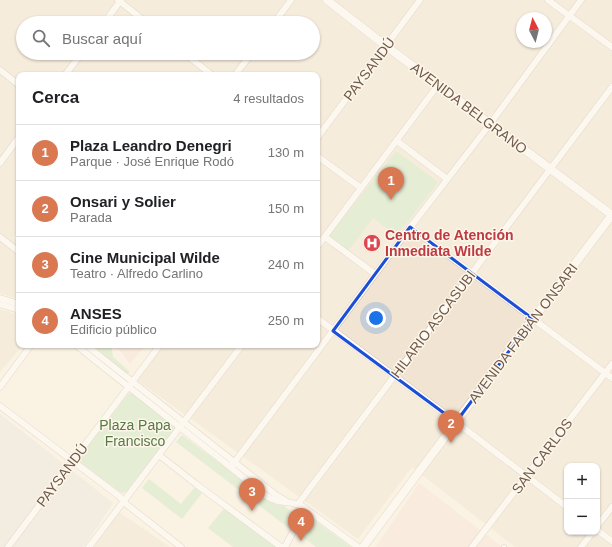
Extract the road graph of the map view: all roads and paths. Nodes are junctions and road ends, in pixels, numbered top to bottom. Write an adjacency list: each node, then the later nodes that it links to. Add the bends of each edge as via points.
1 (120, 0): 7 (street); 8 (street)
2 (291, 0): 9 (street)
3 (327, 0): 11 (street, AVENIDA BELGRANO)
4 (420, 0): 11 (street, PAYSANDÚ)
5 (548, 0): 10 (street)
6 (581, 0): 10 (street)
7 (109, 16)
8 (139, 16)
9 (279, 16)
10 (570, 16): 12 (street); 23 (street)
11 (386, 46): 21 (street, AVENIDA BELGRANO); 24 (street, PAYSANDÚ)
12 (612, 46)
13 (77, 60): 17 (street)
14 (193, 60): 18 (street)
15 (247, 60): 19 (street)
16 (0, 70): 20 (street)
17 (67, 72)
18 (208, 72)
19 (237, 72)
20 (16, 83)
21 (438, 85): 23 (street, AVENIDA BELGRANO); 26 (street)
22 (612, 87): 29 (street, HILARIO ASCASUBI)
23 (490, 124): 29 (street, AVENIDA BELGRANO); 30 (street)
24 (320, 134)
25 (16, 141): 28 (street)
26 (397, 141): 30 (street); 31 (street)
27 (320, 158): 31 (street)
28 (0, 163)
29 (551, 169): 32 (street, AVENIDA BELGRANO); 38 (street, HILARIO ASCASUBI)
30 (447, 179): 33 (street)
31 (361, 188): 35 (street)
32 (612, 215): 44 (street, AVENIDA FABIÁN ONSARI)
33 (410, 227): 38 (street); 39 (street)
34 (0, 237): 37 (street)
35 (325, 237): 36 (street); 39 (street)
36 (320, 243)
37 (16, 250)
38 (472, 273): 44 (street); 54 (street, HILARIO ASCASUBI)
39 (375, 274): 46 (street)
40 (0, 298): 41 (street)
41 (16, 303)
42 (0, 304): 43 (street)
43 (16, 309)
44 (533, 319): 53 (street); 59 (street, AVENIDA FABIÁN ONSARI)
45 (320, 320): 46 (street)
46 (333, 331): 54 (street); 63 (street)
47 (29, 348): 57 (street)
48 (80, 348): 56 (street)
49 (89, 348): 56 (street)
50 (158, 348): 56 (street, PAYSANDÚ)
51 (240, 348): 60 (street)
52 (612, 364): 53 (street, SAN CARLOS)
53 (606, 373): 55 (street); 64 (street, SAN CARLOS)
54 (394, 376): 59 (street); 66 (street, HILARIO ASCASUBI)
55 (612, 378)
56 (130, 385): 60 (street); 62 (street, PAYSANDÚ)
57 (0, 387)
58 (0, 406): 62 (street)
59 (456, 422): 64 (street); 82 (street, AVENIDA FABIÁN ONSARI)
60 (182, 424): 61 (street); 63 (street)
61 (159, 455): 65 (street); 79 (street)
62 (72, 460): 65 (street); 75 (street, PAYSANDÚ)
63 (232, 464): 66 (street, via 270,498 279,502)
64 (527, 477): 67 (street); 83 (street, SAN CARLOS)
65 (123, 501): 73 (street); 76 (street)
66 (298, 504): 69 (street)
67 (564, 505)
68 (612, 506): 70 (street)
69 (306, 509): 80 (street); 81 (street)
70 (600, 522)
71 (600, 532): 74 (street)
72 (591, 535): 84 (street)
73 (174, 541): 77 (street); 78 (street)
74 (612, 541)
75 (8, 547)
76 (89, 547)
77 (169, 547)
78 (181, 547)
79 (281, 547)
80 (285, 547)
81 (358, 547)
82 (363, 547)
83 (472, 547)
84 (581, 547)

